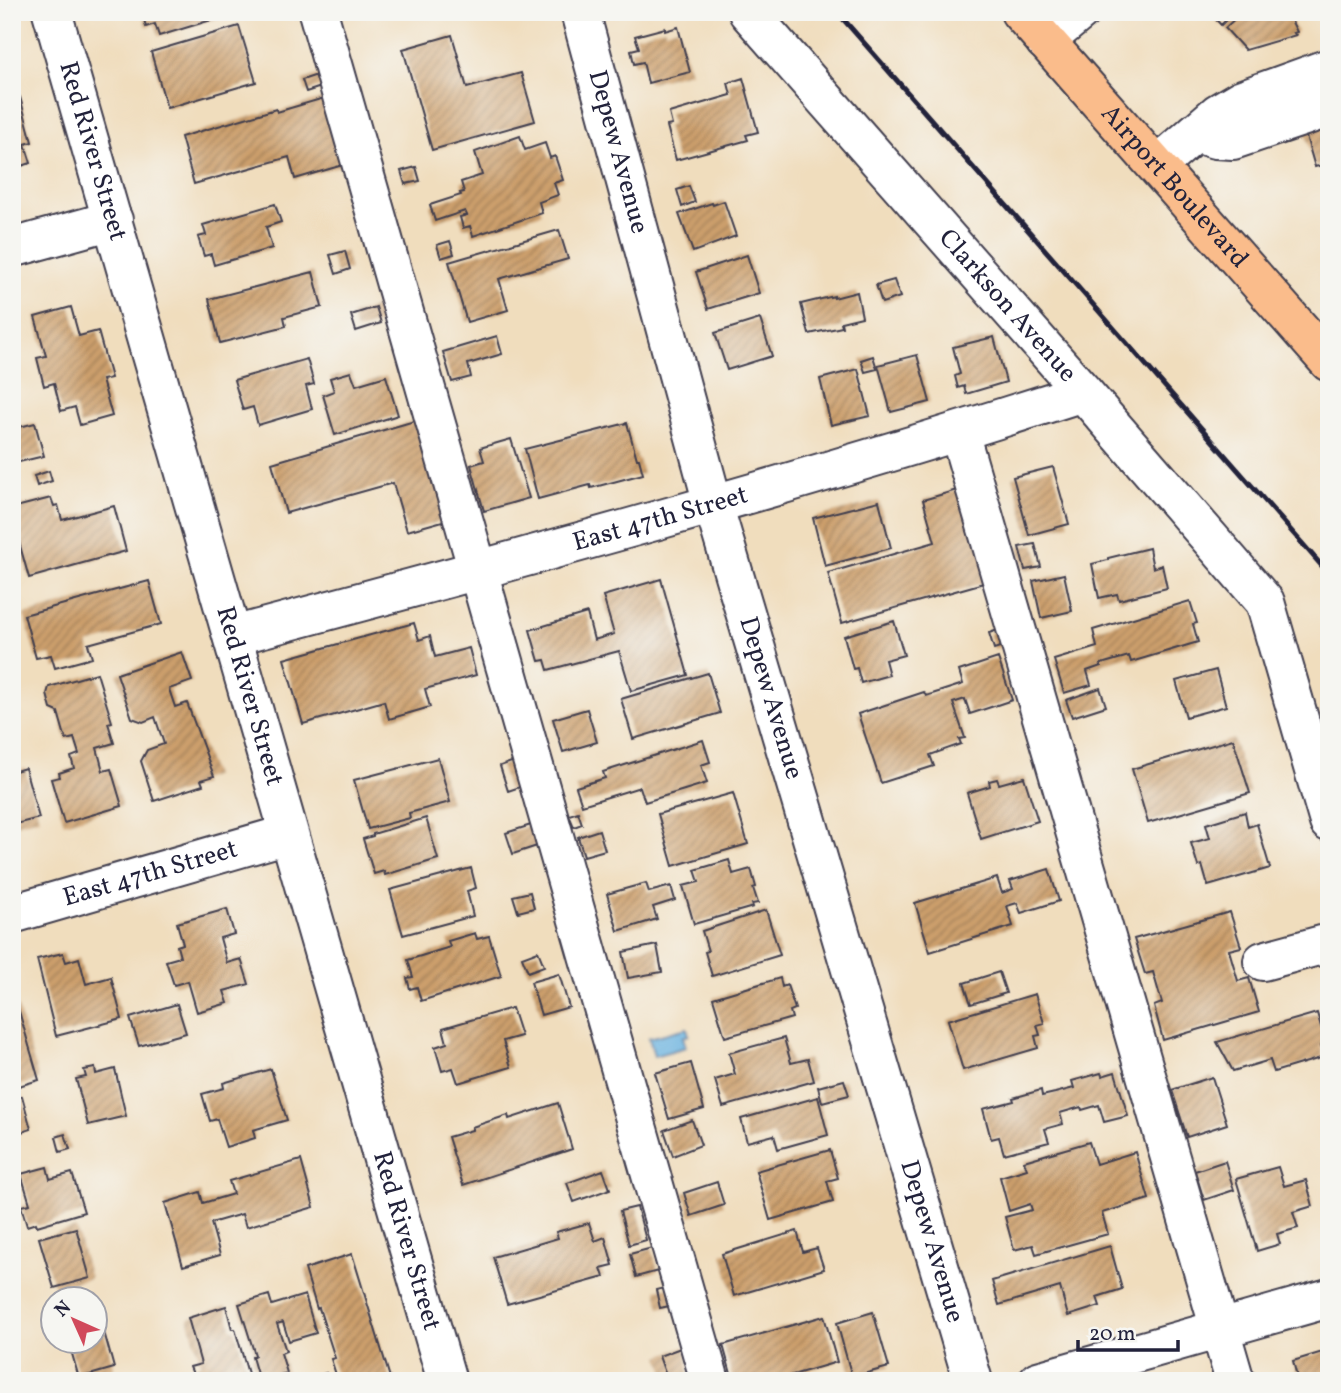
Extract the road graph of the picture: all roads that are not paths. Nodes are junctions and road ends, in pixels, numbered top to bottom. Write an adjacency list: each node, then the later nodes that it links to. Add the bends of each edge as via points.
1 (52, 12): 12 (street, Red River Street)
2 (318, 12): 18 (street)
3 (580, 12): 17 (street, Depew Avenue)
4 (748, 12): 15 (street, Clarkson Avenue)
5 (1020, 12): 7 (main road, Airport Boulevard)
6 (1080, 12): 7 (street)
7 (1045, 41): 11 (main road, Airport Boulevard)
8 (1329, 68): 10 (street, via 1240,100)
9 (1325, 109): 10 (street, via 1233,140)
10 (1195, 133): 11 (street)
11 (1157, 166): 14 (main road, Airport Boulevard)
12 (113, 220): 13 (street); 19 (street, Red River Street)
13 (12, 248)
14 (1329, 362)
15 (1083, 391): 16 (street, East 47th Street); 20 (street, Clarkson Avenue, via 1265,602)
16 (959, 432): 17 (street, East 47th Street); 26 (street)
17 (713, 504): 18 (street, East 47th Street); 29 (street, Depew Avenue)
18 (478, 570): 19 (street, East 47th Street); 28 (street)
19 (233, 636): 21 (street, Red River Street)
20 (1329, 822)
21 (288, 834): 22 (street, East 47th Street); 27 (street, Red River Street)
22 (12, 914)
23 (1329, 943): 24 (street)
24 (1263, 961)
25 (1329, 1298): 26 (street)
26 (1220, 1329): 30 (street); 31 (street)
27 (447, 1381)
28 (710, 1381)
29 (973, 1381)
30 (1038, 1381)
31 (1235, 1381)

